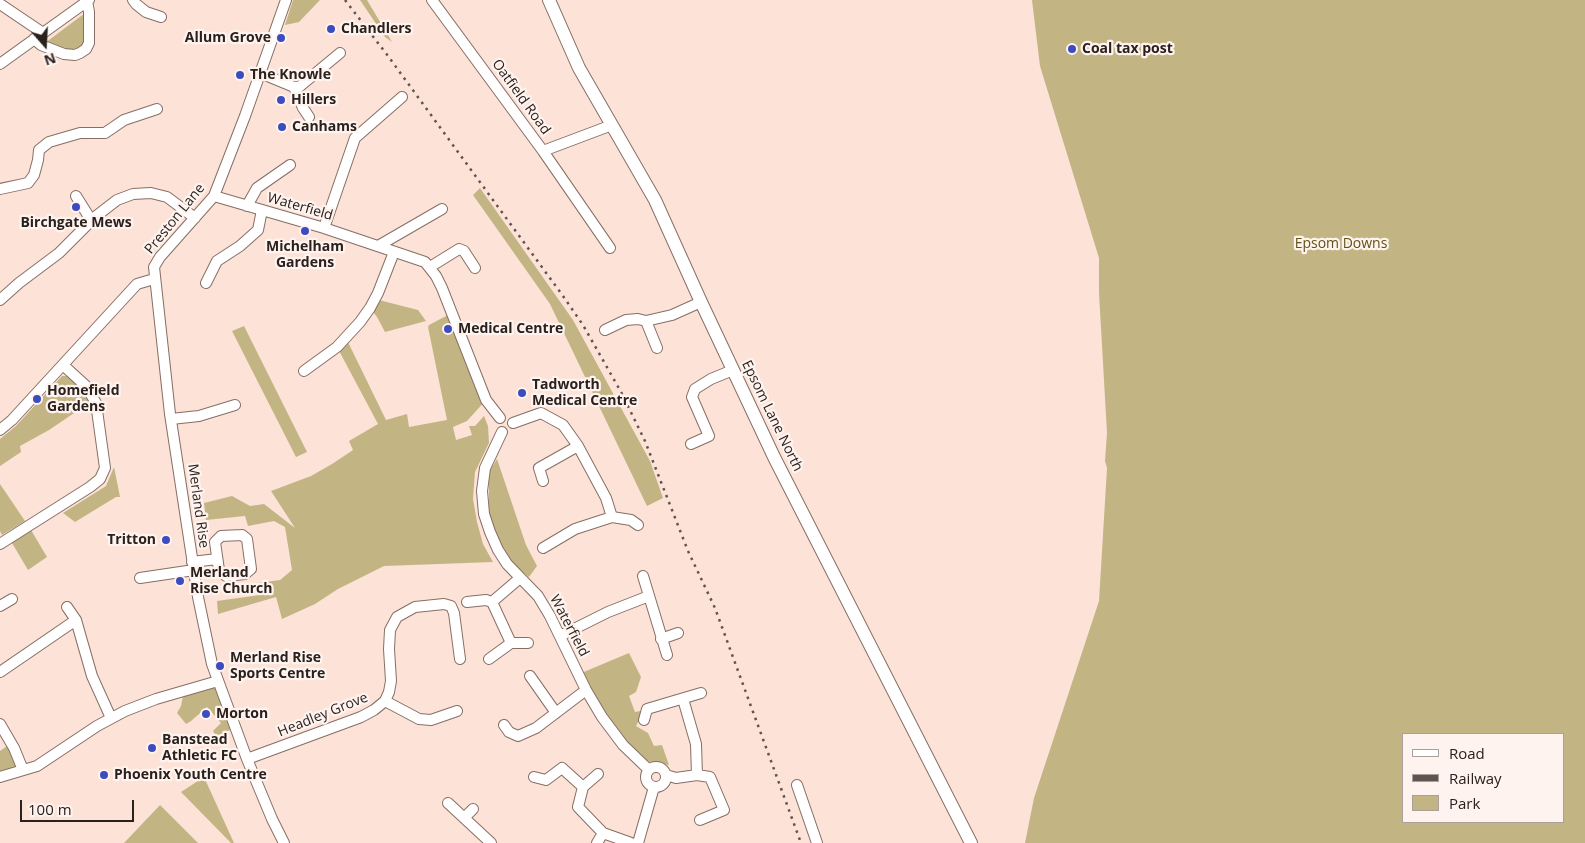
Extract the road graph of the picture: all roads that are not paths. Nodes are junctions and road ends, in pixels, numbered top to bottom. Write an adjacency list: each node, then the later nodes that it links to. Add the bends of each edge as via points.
1 (134, 0): 7 (street, via 146,12)
2 (286, 0): 12 (street, Preston Lane)
3 (432, 0): 18 (street, Oatfield Road)
4 (549, 0): 17 (main road, Epsom Lane North, via 579,68)
5 (88, 1): 8 (street); 9 (street, via 89,43 86,49 75,55 64,54)
6 (0, 4): 8 (street)
7 (161, 17)
8 (44, 33): 9 (street)
9 (34, 40): 11 (street)
10 (340, 53): 13 (street, via 300,87)
11 (0, 64)
12 (260, 73): 13 (street); 22 (street, Preston Lane)
13 (294, 87): 16 (street)
14 (402, 97): 28 (street, via 355,138)
15 (157, 109): 20 (street, via 124,120 105,133 80,133 49,142 40,150 34,175 28,183)
16 (306, 113)
17 (612, 125): 18 (street, Oatfield Road); 37 (main road, Epsom Lane North, via 655,200)
18 (543, 151): 30 (street)
19 (290, 165): 23 (street, via 257,188)
20 (0, 189)
21 (76, 196): 27 (street)
22 (214, 196): 23 (street, Waterfield); 26 (street, Preston Lane)
23 (247, 206): 25 (street, Waterfield)
24 (442, 209): 29 (street)
25 (262, 210): 28 (street, Waterfield); 35 (street, via 258,230 217,261)
26 (195, 218): 27 (street, via 167,197 151,193 133,194 116,200); 34 (street, Preston Lane, via 160,257 154,267)
27 (91, 220): 36 (street, via 59,253)
28 (324, 228): 29 (street, Waterfield)
29 (378, 246): 31 (street, Waterfield)
30 (610, 248)
31 (394, 252): 32 (street, Waterfield); 43 (street, via 378,293 365,315 337,347)
32 (430, 267): 33 (street, via 459,249 464,251); 45 (street, via 442,288 486,400)
33 (475, 268)
34 (154, 279): 41 (street, via 137,284); 46 (street, Merland Rise)
35 (206, 283)
36 (0, 300)
37 (701, 302): 38 (street, via 672,315); 42 (main road, Epsom Lane North)
38 (646, 321): 39 (street, via 626,320); 40 (street)
39 (605, 330)
40 (657, 348)
41 (63, 365): 48 (street); 55 (street, via 92,393 105,468 100,479 90,487)
42 (733, 370): 50 (street, via 695,389 692,397 709,436); 112 (main road, Epsom Lane North, via 796,501)
43 (304, 371)
44 (235, 405): 46 (street, via 198,416)
45 (500, 418): 47 (street, via 507,416); 49 (street, via 497,425)
46 (171, 419): 58 (street, Merland Rise)
47 (513, 423): 49 (street, via 510,431); 51 (street, via 541,413 563,425)
48 (0, 430)
49 (502, 432): 61 (street, Waterfield, via 485,468 484,514 498,550)
50 (691, 444)
51 (578, 446): 52 (street, via 539,468); 53 (street, via 606,498)
52 (543, 482)
53 (612, 518): 54 (street, via 631,520); 56 (street, via 575,529)
54 (638, 525)
55 (0, 544)
56 (543, 548)
57 (217, 559): 57 (street, via 215,542 221,536 242,534 247,539 251,569 245,574 226,576 219,570); 58 (street)
58 (193, 566): 60 (street); 79 (street, Merland Rise)
59 (643, 576): 62 (street)
60 (140, 578)
61 (520, 578): 65 (street); 70 (street, Waterfield, via 538,596)
62 (649, 596): 70 (street); 71 (street)
63 (12, 598): 66 (street)
64 (467, 602): 65 (street)
65 (492, 602): 72 (street)
66 (0, 606)
67 (67, 607): 68 (street)
68 (76, 620): 77 (street); 86 (street, via 92,676)
69 (678, 633): 71 (street)
70 (560, 636): 80 (street, Waterfield)
71 (662, 639): 74 (street)
72 (511, 643): 73 (street); 76 (street)
73 (528, 643)
74 (667, 655)
75 (460, 658): 83 (street, Headley Grove, via 454,613 450,606 415,607 396,616 390,630 391,680)
76 (488, 659)
77 (0, 672)
78 (530, 676): 85 (street)
79 (218, 681): 86 (street, via 151,701); 90 (street, Merland Rise)
80 (586, 690): 85 (street); 92 (street, Waterfield, via 623,745)
81 (701, 693): 82 (street)
82 (682, 698): 87 (street, via 647,709); 95 (street, via 696,744)
83 (385, 702): 84 (street, via 419,719 431,720); 90 (street, Headley Grove, via 361,717)
84 (457, 711)
85 (556, 713): 89 (street, via 518,736 508,732)
86 (111, 718): 91 (street, via 37,766)
87 (644, 720)
88 (0, 724): 91 (street)
89 (504, 725)
90 (247, 759): 106 (street, Merland Rise)
91 (23, 770): 96 (street)
92 (649, 770): 94 (street, via 660,768); 100 (street, via 647,781)
93 (598, 774): 99 (street)
94 (666, 775): 95 (street, via 676,778); 100 (street, via 664,784)
95 (697, 775): 104 (street, via 710,778 724,810)
96 (0, 777)
97 (534, 777): 99 (street, via 546,780 562,768)
98 (797, 784): 111 (street)
99 (583, 787): 105 (street, via 578,807)
100 (654, 787): 110 (street)
101 (448, 803): 103 (street)
102 (473, 809): 103 (street)
103 (464, 818): 107 (street)
104 (700, 820)
105 (603, 833): 108 (street); 109 (street)
106 (284, 843)
107 (491, 843)
108 (597, 843)
109 (631, 843)
110 (638, 843)
111 (817, 843)
112 (971, 843)

